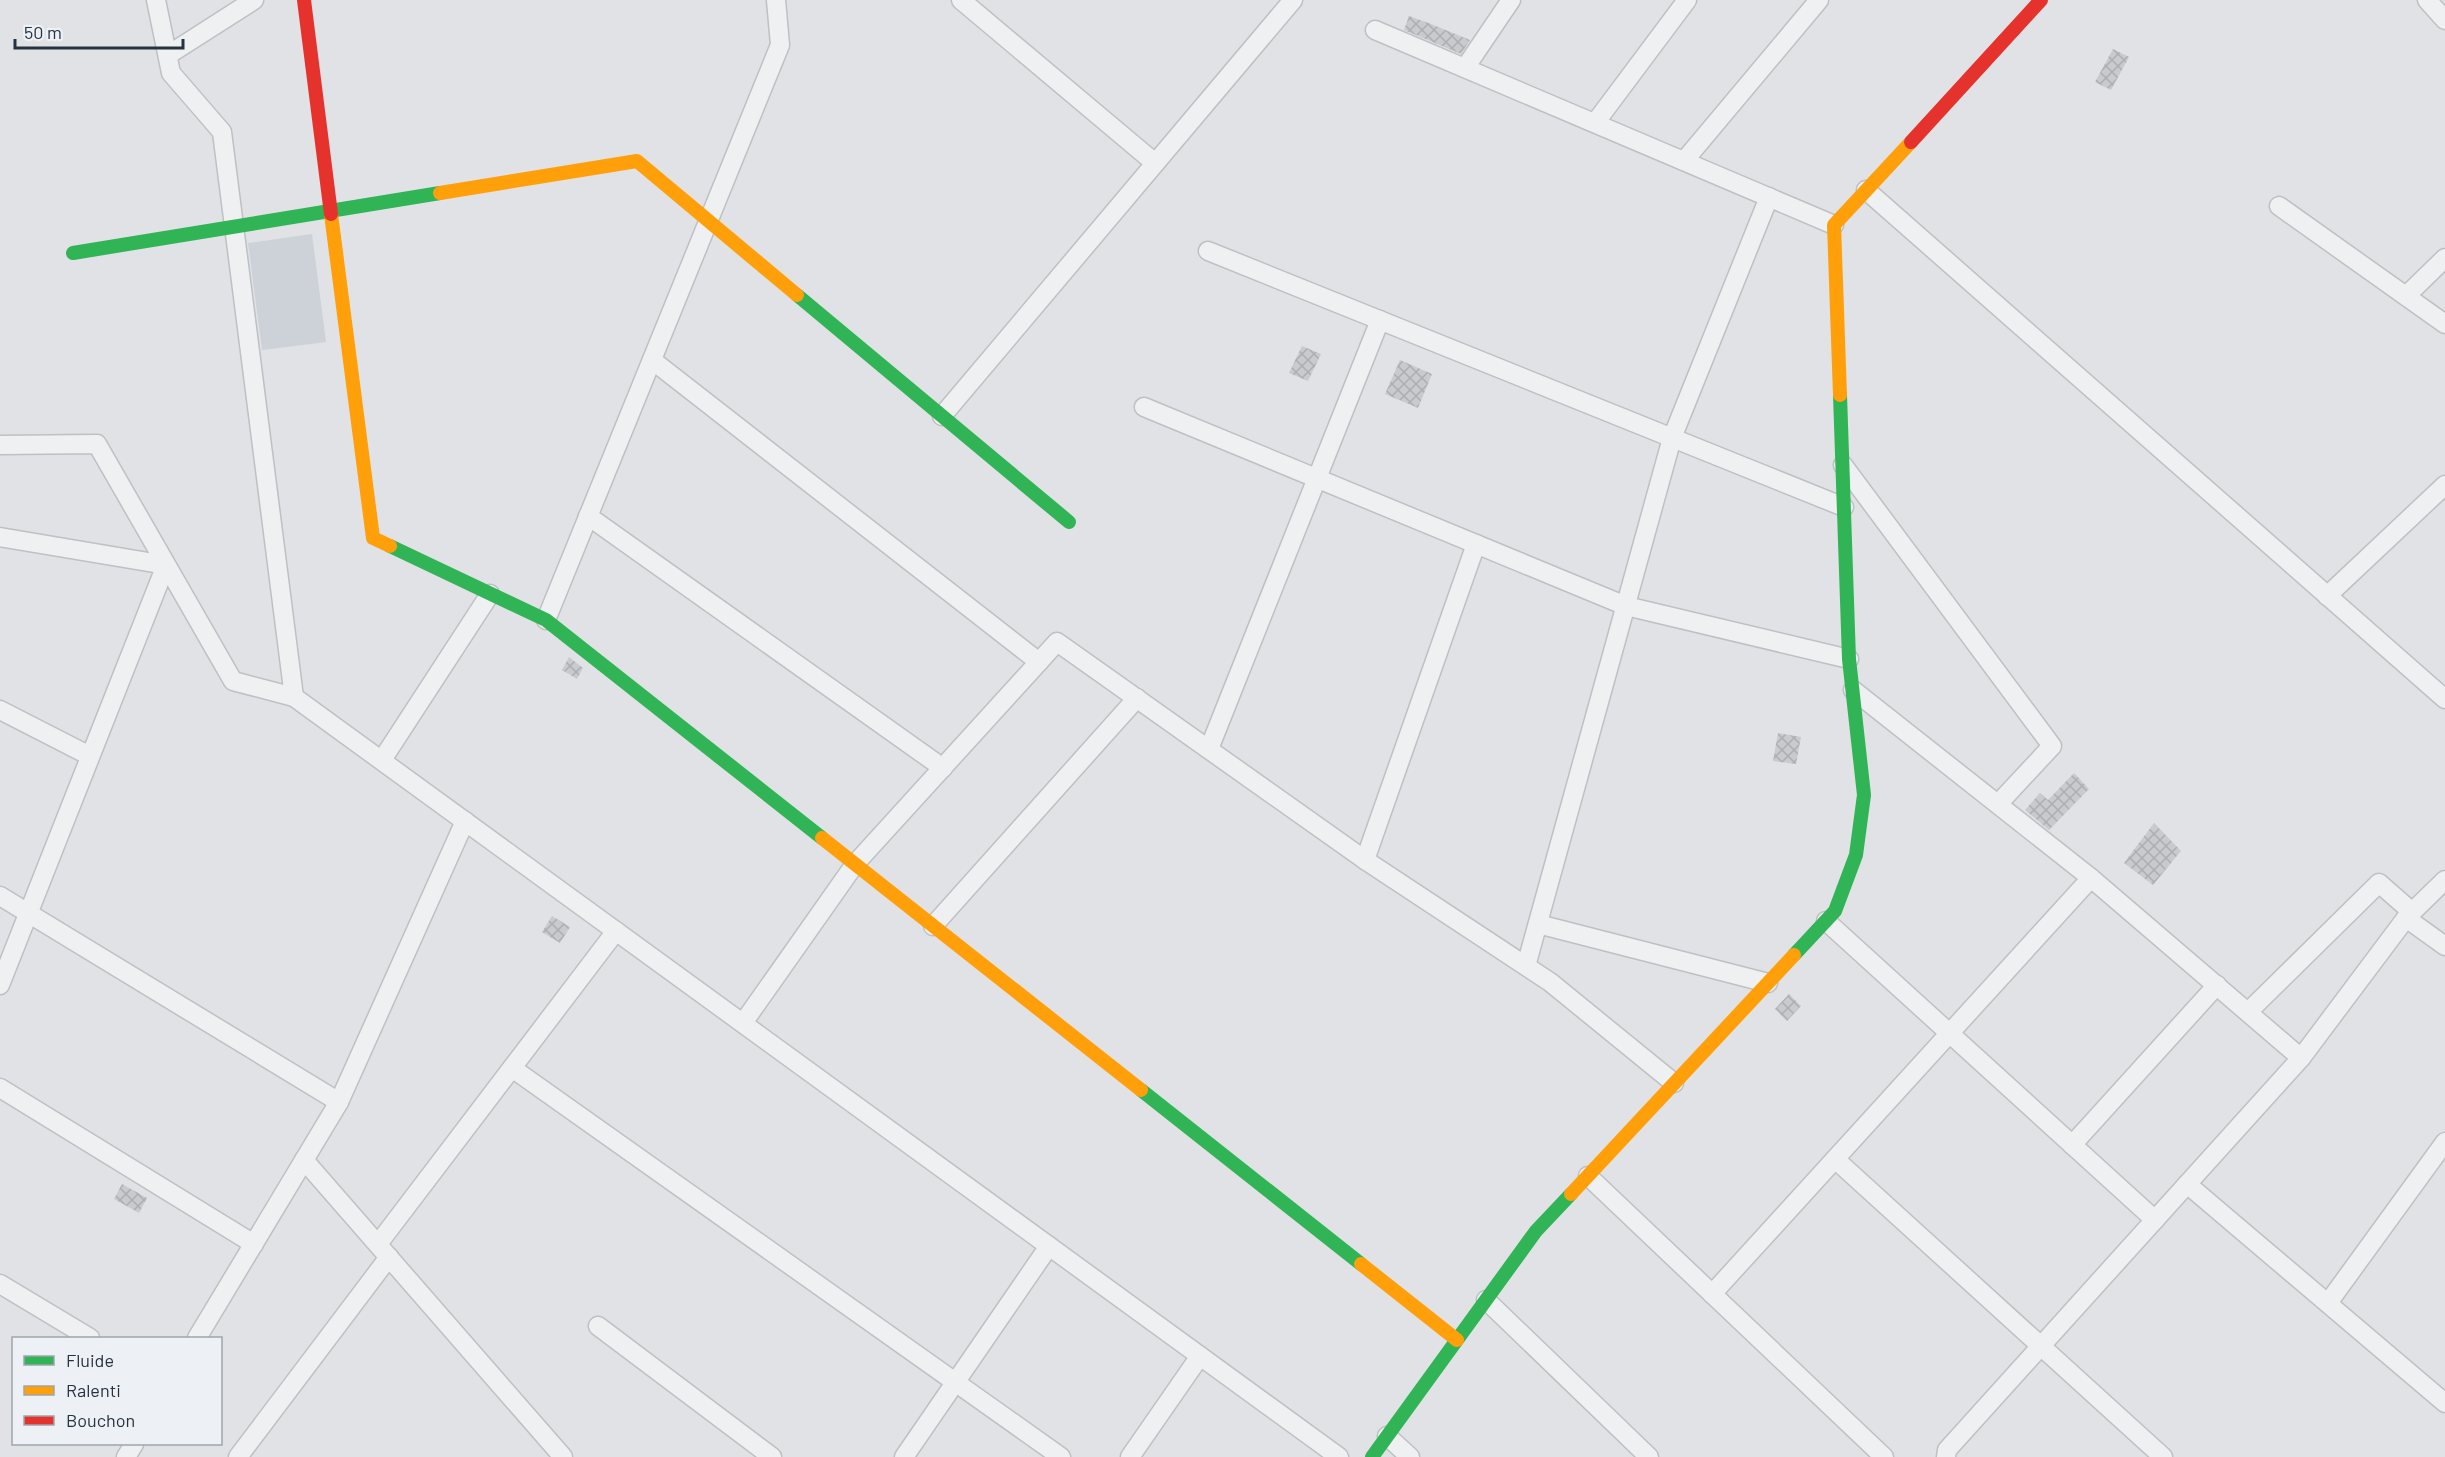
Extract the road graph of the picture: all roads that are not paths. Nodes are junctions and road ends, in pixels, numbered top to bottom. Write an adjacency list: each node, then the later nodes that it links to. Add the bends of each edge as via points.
1 (156, 0): 14 (street)
2 (254, 0): 14 (street)
3 (304, 0): 22 (street)
4 (776, 0): 23 (street, via 780,45)
5 (961, 0): 18 (street)
6 (1293, 0): 18 (street)
7 (1510, 0): 15 (street)
8 (1687, 0): 16 (street)
9 (1819, 0): 17 (street)
10 (2042, 0): 19 (street)
11 (2428, 0): 12 (street)
12 (2445, 20)
13 (1375, 30): 15 (street)
14 (168, 55): 25 (street, via 171,73 222,132)
15 (1465, 68): 16 (street)
16 (1595, 123): 17 (street)
17 (1684, 161): 20 (street)
18 (1155, 163): 34 (street)
19 (1866, 190): 24 (street); 47 (street)
20 (1769, 197): 24 (street); 35 (street)
21 (2279, 206): 29 (street)
22 (331, 213): 23 (street, via 637,161); 25 (street); 46 (street, via 373,538)
23 (708, 221): 32 (street); 34 (street)
24 (1834, 225): 37 (street)
25 (234, 228): 27 (street); 53 (street)
26 (1208, 251): 30 (street)
27 (73, 253)
28 (2445, 258): 29 (street)
29 (2406, 296): 31 (street)
30 (1380, 320): 35 (street); 38 (street)
31 (2445, 324)
32 (652, 360): 41 (street); 51 (street)
33 (1144, 407): 38 (street)
34 (942, 416): 42 (street)
35 (1672, 438): 40 (street); 48 (street)
36 (0, 445): 45 (street, via 97,444)
37 (1843, 465): 40 (street); 61 (street, via 2052,746)
38 (1317, 479): 44 (street); 57 (street)
39 (2445, 485): 47 (street)
40 (1844, 507): 50 (street)
41 (588, 516): 49 (street); 60 (street)
42 (1069, 522)
43 (0, 537): 45 (street)
44 (1476, 544): 48 (street); 63 (street)
45 (166, 565): 53 (street, via 233,681); 58 (street)
46 (490, 594): 49 (street); 59 (street)
47 (2327, 596): 55 (street)
48 (1626, 606): 50 (street); 71 (street)
49 (546, 620): 64 (street)
50 (1849, 660): 52 (street)
51 (1039, 662): 54 (street, via 1057,642); 60 (street)
52 (1853, 690): 61 (street); 70 (street, via 1864,795 1856,855 1835,911)
53 (294, 696): 59 (street)
54 (1137, 698): 57 (street); 72 (street)
55 (2445, 699)
56 (0, 710): 58 (street)
57 (1209, 749): 63 (street)
58 (90, 756): 68 (street)
59 (382, 760): 62 (street)
60 (943, 768): 64 (street)
61 (1998, 804): 65 (street)
62 (465, 821): 73 (street); 86 (street)
63 (1365, 860): 75 (street)
64 (855, 864): 72 (street); 80 (street)
65 (2091, 878): 78 (street); 81 (street)
66 (2445, 879): 69 (street)
67 (0, 896): 68 (street)
68 (28, 913): 77 (street); 86 (street)
69 (2409, 915): 74 (street); 79 (street, via 2379,883); 82 (street)
70 (1826, 921): 76 (street); 81 (street)
71 (1538, 924): 75 (street); 76 (street)
72 (933, 926): 104 (street)
73 (616, 931): 80 (street); 83 (street)
74 (2445, 945)
75 (1526, 966): 84 (street)
76 (1768, 983): 84 (street)
77 (0, 985)
78 (2217, 985): 79 (street); 88 (street)
79 (2248, 1012): 82 (street)
80 (743, 1023): 95 (street)
81 (1950, 1034): 88 (street); 89 (street)
82 (2301, 1058): 92 (street)
83 (512, 1068): 96 (street); 107 (street)
84 (1674, 1083): 91 (street)
85 (0, 1088): 94 (street)
86 (339, 1102): 90 (street)
87 (2445, 1142): 100 (street)
88 (2072, 1145): 93 (street)
89 (1835, 1159): 98 (street); 105 (street)
90 (304, 1160): 94 (street); 96 (street)
91 (1588, 1176): 98 (street); 99 (street, via 1536,1231)
92 (2187, 1184): 93 (street); 100 (street)
93 (2155, 1220): 105 (street)
94 (254, 1244): 103 (street)
95 (1049, 1246): 106 (street); 107 (street)
96 (384, 1250): 110 (street); 111 (street)
97 (0, 1284): 102 (street)
98 (1712, 1294): 120 (street)
99 (1486, 1300): 104 (street); 119 (street)
100 (2328, 1303): 108 (street)
101 (598, 1326): 112 (street)
102 (88, 1337)
103 (198, 1337)
104 (1457, 1340): 109 (street)
105 (2041, 1346): 121 (street, via 1947,1450); 122 (street)
106 (1200, 1356): 115 (street); 116 (street)
107 (956, 1382): 113 (street); 114 (street)
108 (2444, 1402)
109 (1387, 1436): 117 (street); 118 (street)
110 (238, 1457)
111 (564, 1457)
112 (772, 1457)
113 (904, 1457)
114 (1061, 1457)
115 (1130, 1457)
116 (1339, 1457)
117 (1372, 1457)
118 (1410, 1457)
119 (1649, 1457)
120 (1884, 1457)
121 (1946, 1457)
122 (2163, 1457)

